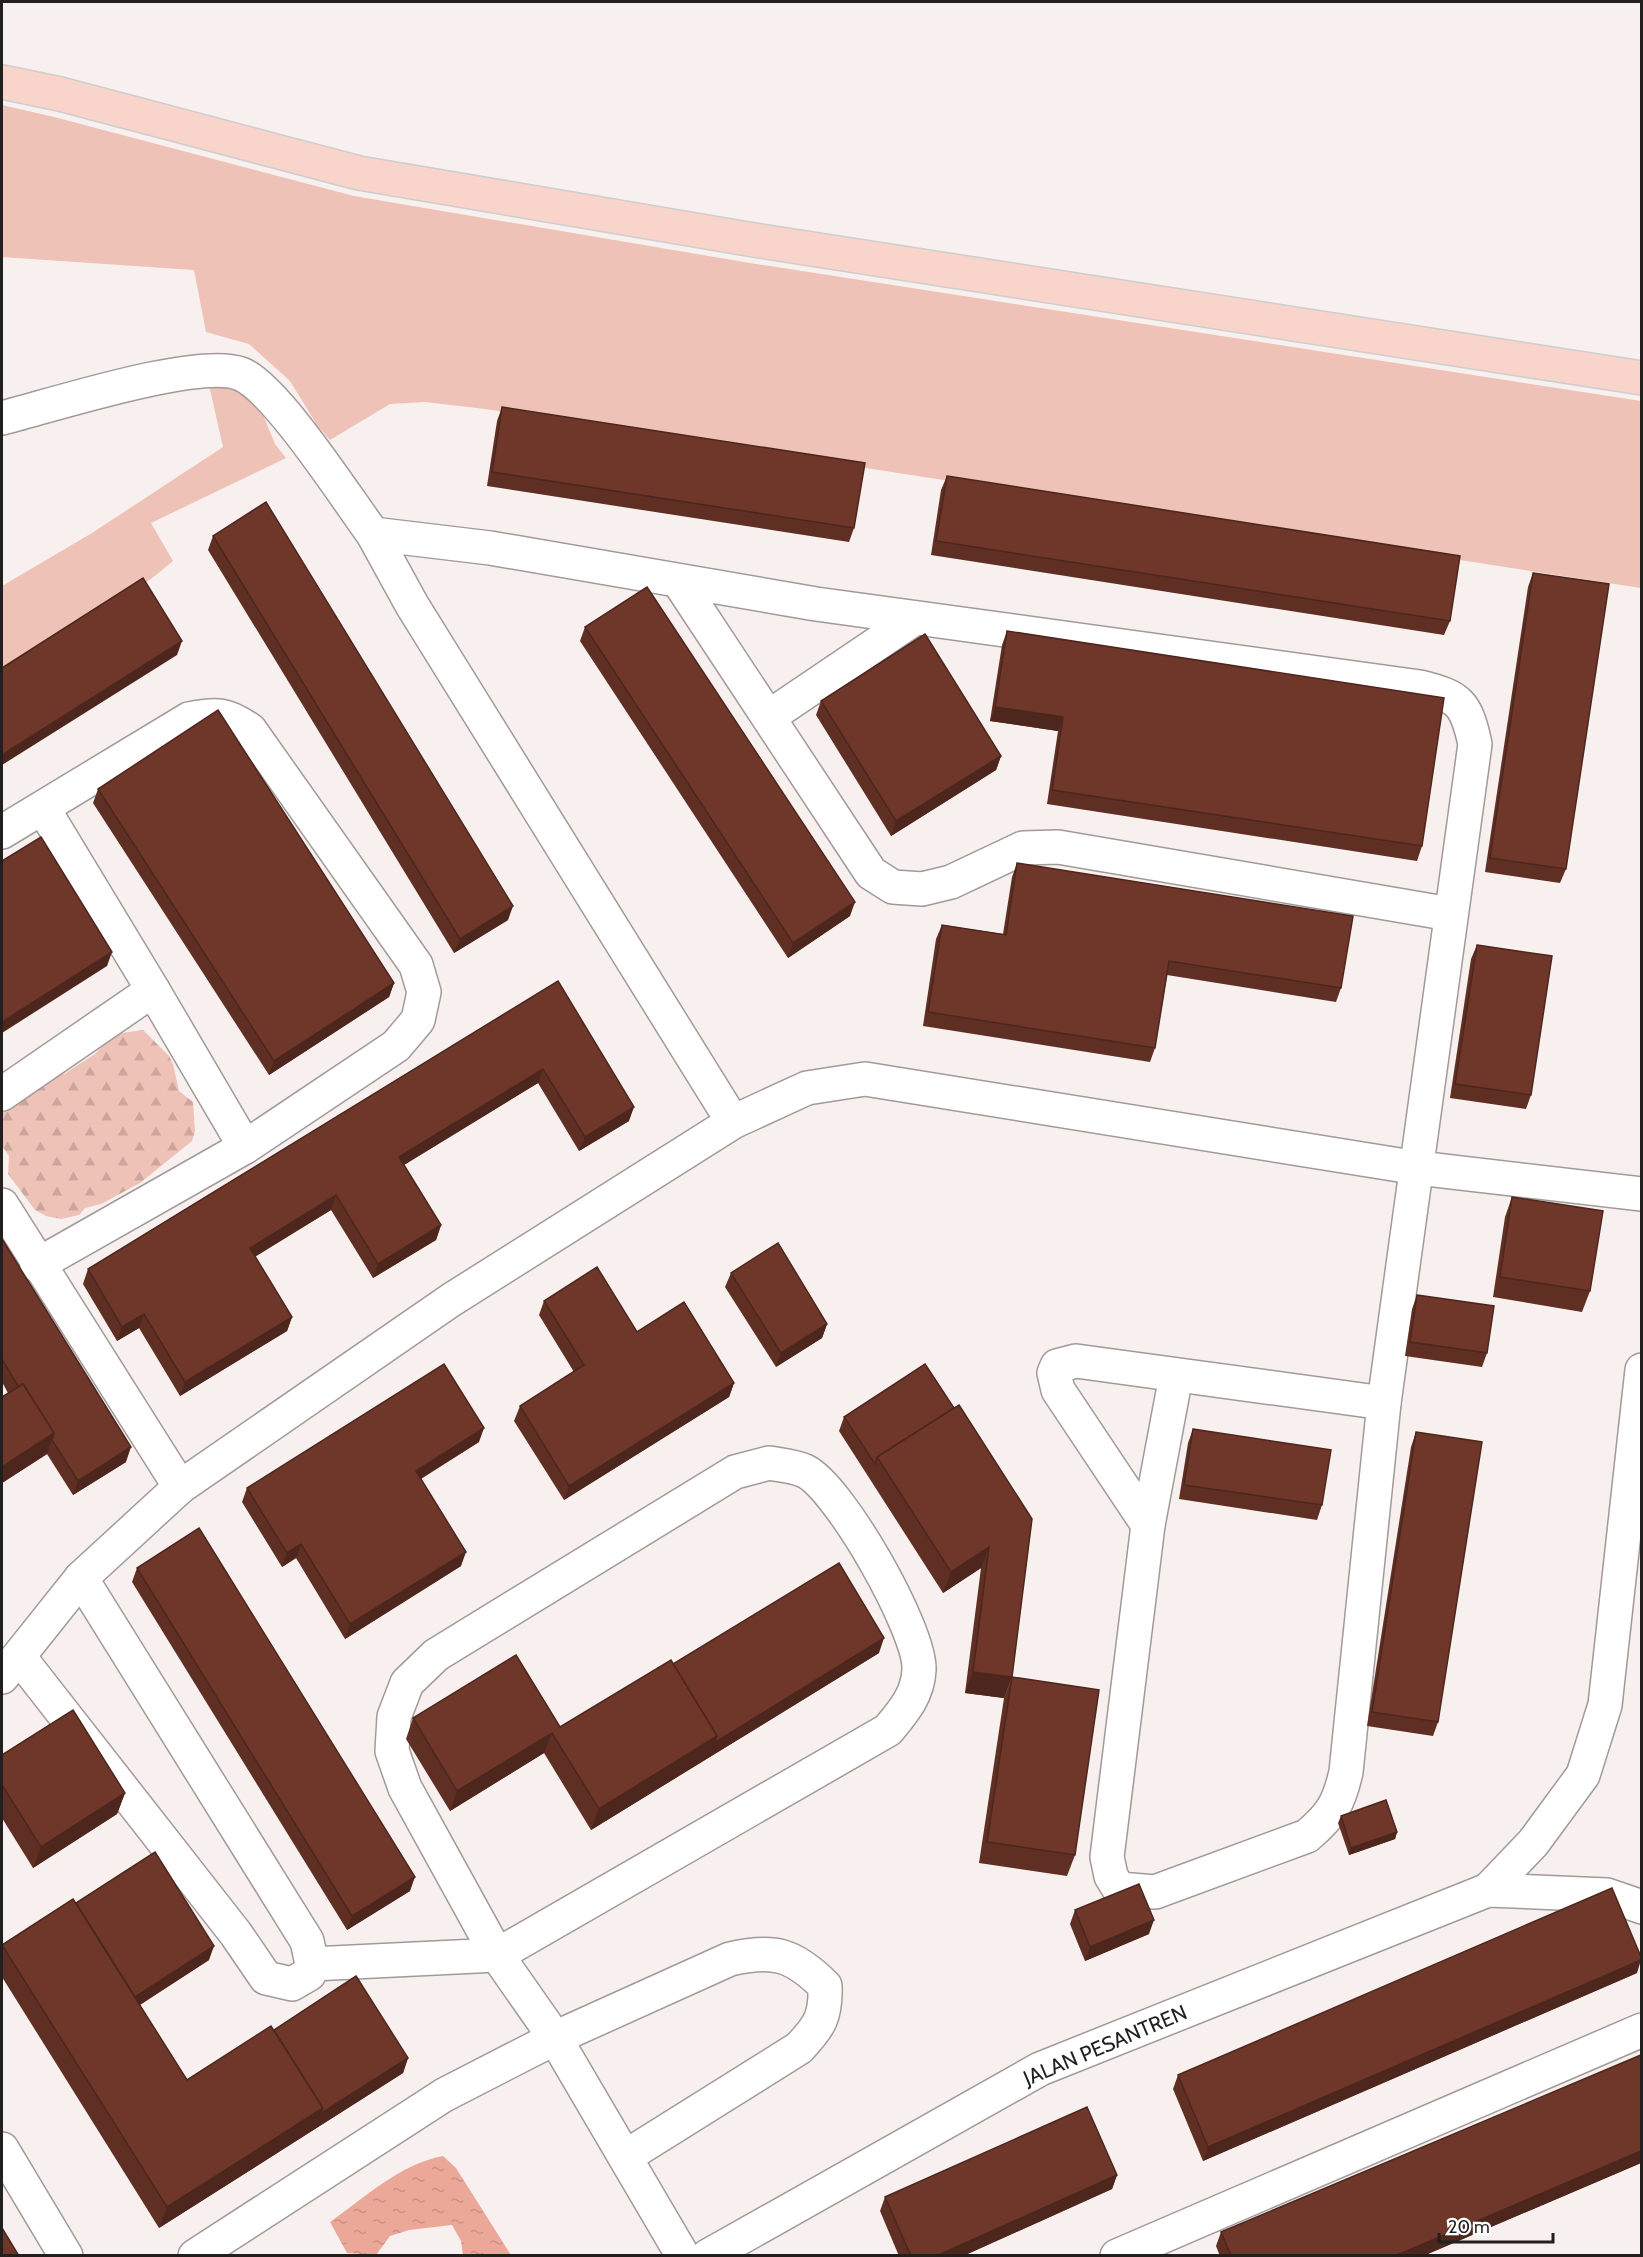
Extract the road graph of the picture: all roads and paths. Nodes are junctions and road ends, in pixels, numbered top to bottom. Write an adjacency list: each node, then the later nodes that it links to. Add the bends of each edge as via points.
1 (2, 82): 2 (main road, via 359,173 754,240)
2 (1641, 378)
3 (2, 418): 4 (street, via 178,373 212,369 241,374 268,393)
4 (373, 534): 5 (street, via 490,548); 13 (street, via 412,605)
5 (679, 582): 6 (street); 7 (street)
6 (915, 618): 7 (street); 10 (street, via 1446,693 1468,712 1475,744)
7 (770, 716): 10 (street, via 871,873 893,887 922,889 951,882 1023,848 1058,847)
8 (43, 808): 9 (street); 11 (street); 14 (street, via 189,719 210,714 231,717 250,730 416,965 424,992 418,1020 396,1046)
9 (2, 832)
10 (1450, 914): 15 (street)
11 (153, 990): 12 (street); 14 (street)
12 (2, 1094)
13 (733, 1122): 15 (street, via 807,1088 865,1079); 22 (street, via 451,1300)
14 (245, 1146): 18 (street)
15 (1418, 1168): 16 (street); 21 (street)
16 (1641, 1194)
17 (2, 1205): 18 (street)
18 (38, 1265): 22 (street)
19 (1641, 1370): 26 (street, via 1605,1706 1583,1775 1533,1843)
20 (1176, 1376): 21 (street); 23 (street); 23 (street, via 1076,1361 1057,1366 1054,1373 1058,1390)
21 (1384, 1403): 23 (street, via 1340,1799 1326,1820 1307,1836 1155,1892 1119,1889 1107,1857)
22 (180, 1487): 24 (street)
23 (1148, 1525)
24 (81, 1578): 25 (street); 29 (street, via 308,1941)
25 (11, 1667): 29 (street, via 236,1934 266,1978 292,1984 309,1974)
26 (1488, 1890): 27 (street, via 1607,1895); 37 (street, JALAN PESANTREN, via 1040,2069)
27 (1641, 1907)
28 (497, 1955): 28 (street, via 888,1730 910,1705 919,1671 913,1636 860,1536 834,1498 805,1471 769,1463 735,1472 435,1655 407,1683 394,1718 392,1751 405,1788); 29 (street); 31 (street)
29 (312, 1964)
30 (1641, 2030): 38 (street)
31 (555, 2038): 33 (street); 33 (street, via 730,1959 757,1952 789,1957 806,1966 825,1986 825,2008 817,2029 799,2048); 35 (street, via 444,2095)
32 (2, 2149): 34 (street)
33 (625, 2157): 36 (street)
34 (66, 2256)
35 (195, 2256)
36 (683, 2256)
37 (708, 2256)
38 (1117, 2256)

